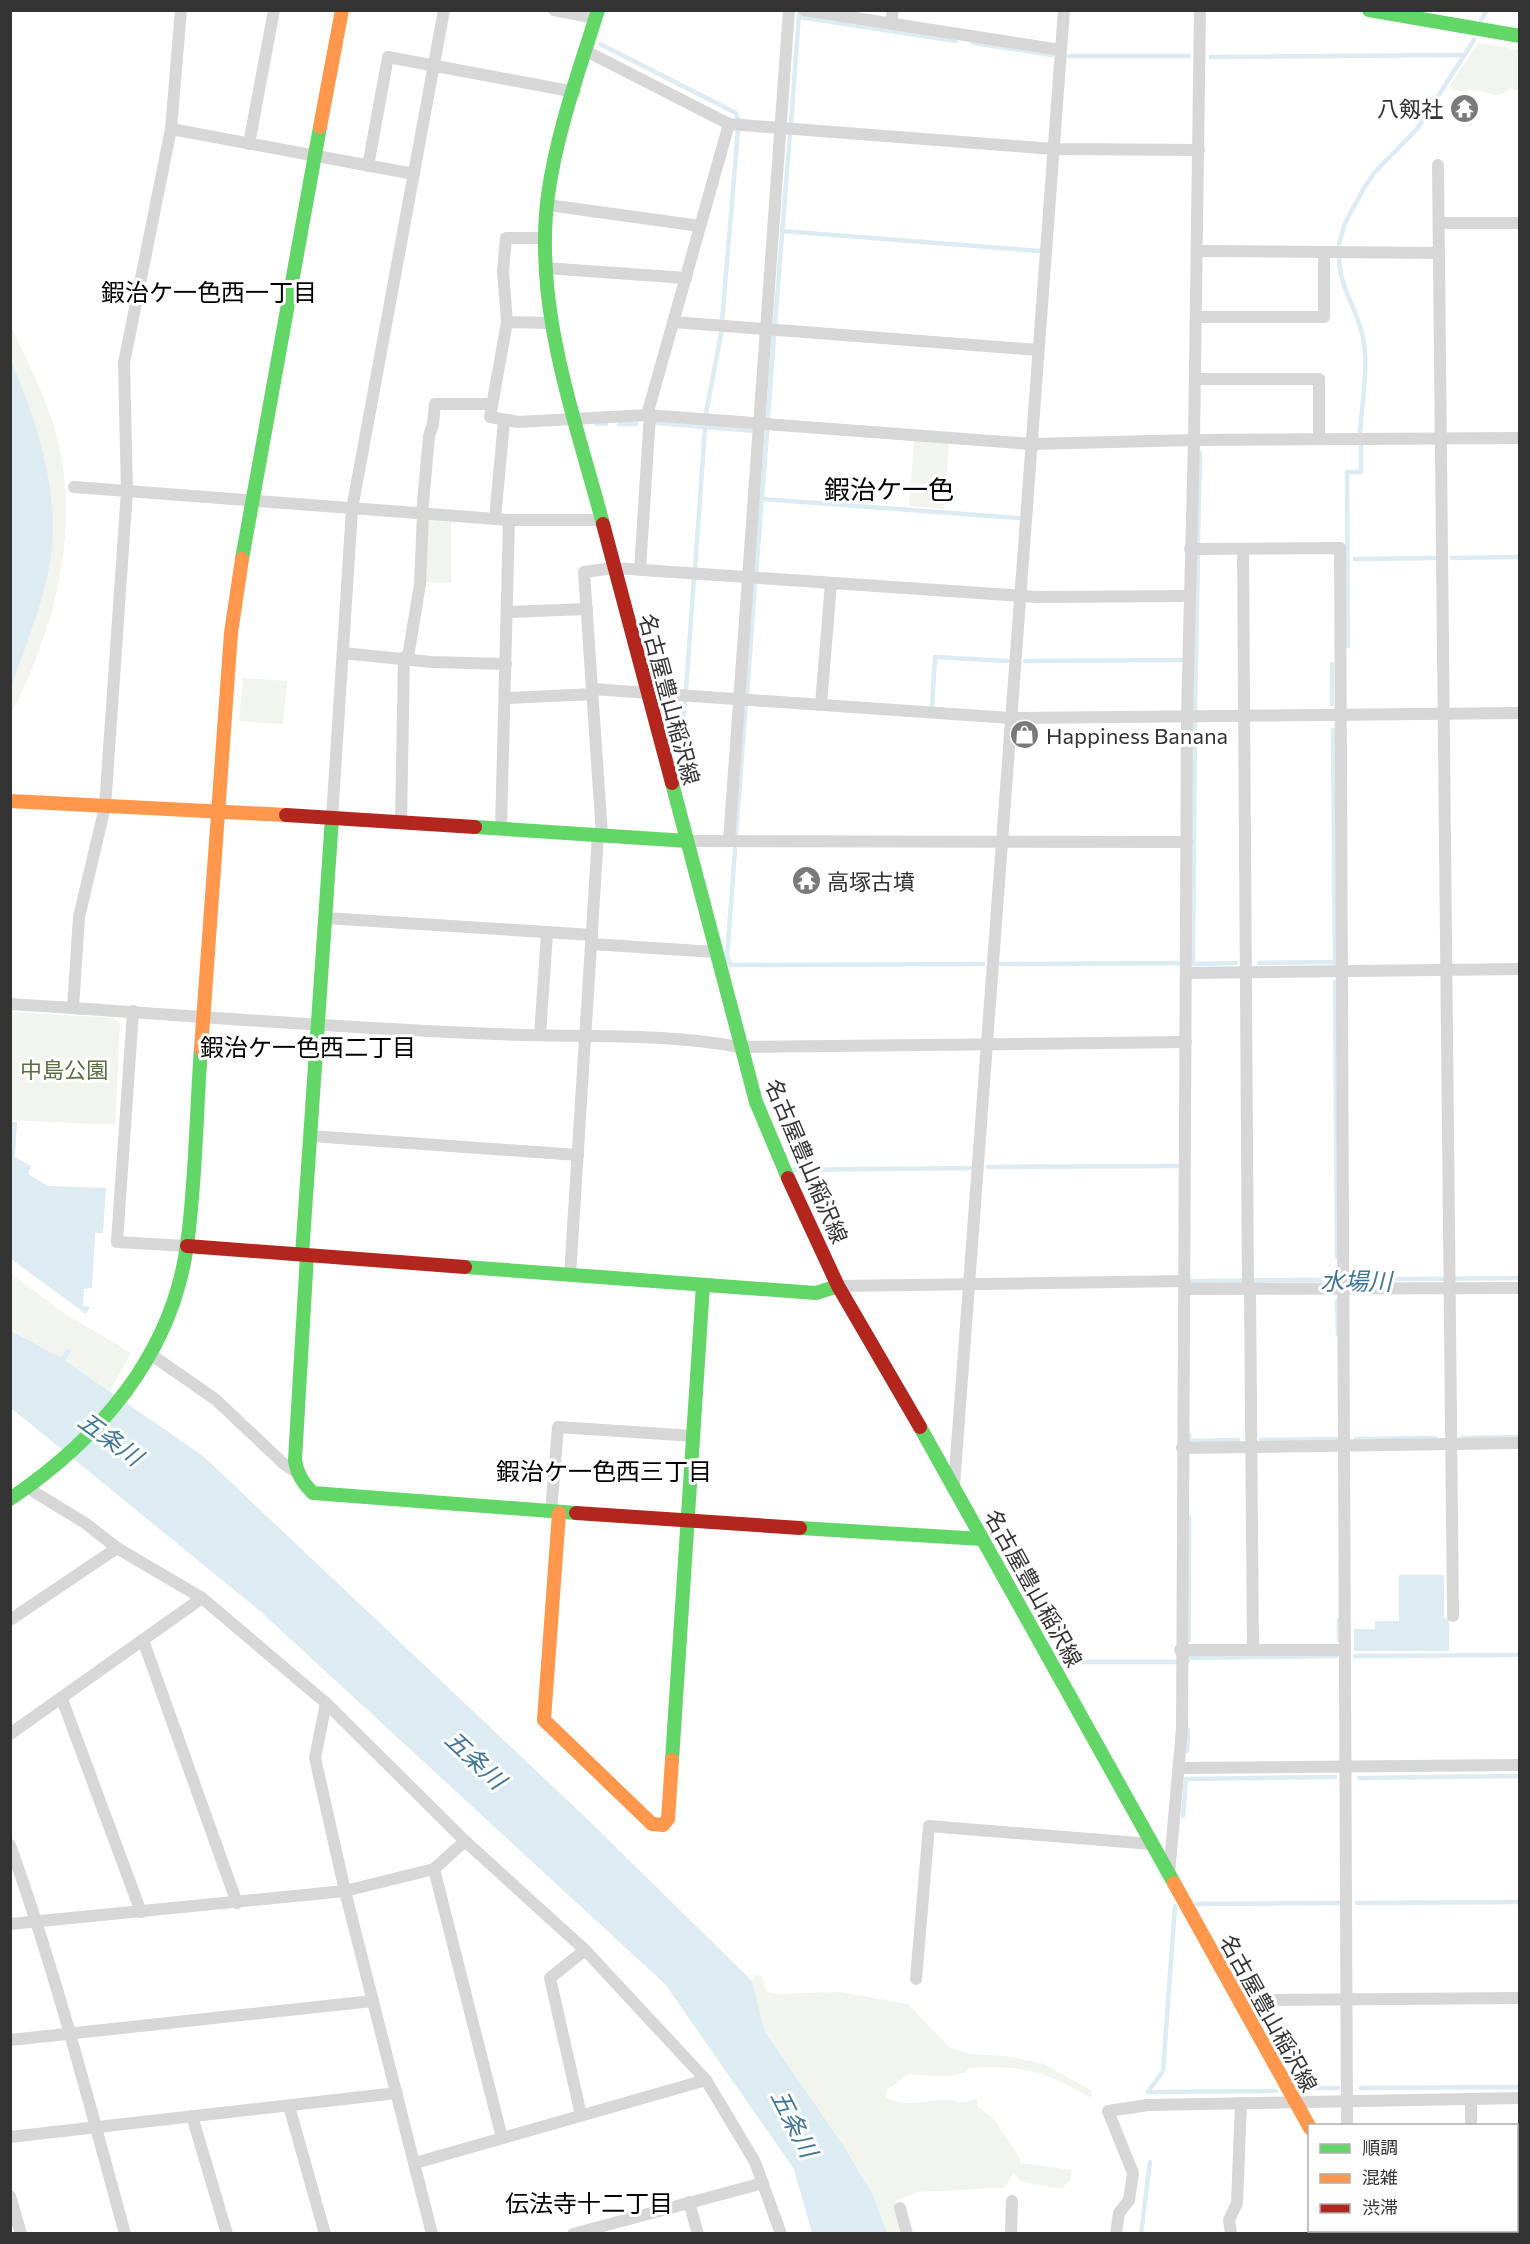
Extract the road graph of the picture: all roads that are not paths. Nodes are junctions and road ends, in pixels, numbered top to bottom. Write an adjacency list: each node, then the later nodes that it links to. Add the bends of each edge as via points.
1 (182, 10): 22 (street)
2 (274, 10): 23 (street)
3 (342, 10): 26 (street)
4 (444, 10): 18 (street)
5 (554, 10): 13 (street)
6 (789, 10): 21 (street)
7 (804, 10): 14 (street)
8 (893, 10): 14 (street)
9 (1065, 10): 16 (street)
10 (1200, 10): 25 (street)
11 (1369, 10): 12 (street)
12 (1402, 13): 15 (street)
13 (596, 14): 17 (street, 名古屋豊山稲沢線)
14 (891, 24): 16 (street)
15 (1520, 36)
16 (1062, 50): 24 (street)
17 (586, 51): 19 (street, 名古屋豊山稲沢線); 20 (street)
18 (434, 65): 19 (street); 28 (street, via 388,57); 29 (street)
19 (574, 92): 30 (street, 名古屋豊山稲沢線)
20 (729, 124): 21 (street); 33 (street)
21 (781, 128): 24 (street); 44 (street)
22 (171, 129): 23 (street); 58 (street, via 124,363)
23 (249, 144): 26 (street)
24 (1054, 149): 25 (street); 45 (street)
25 (1198, 150): 35 (street)
26 (315, 156): 28 (street); 59 (street)
27 (1438, 165): 32 (street)
28 (368, 166): 29 (street)
29 (414, 174): 60 (street)
30 (548, 205): 33 (street); 34 (street, 名古屋豊山稲沢線)
31 (1520, 223): 32 (street)
32 (1439, 224): 37 (street)
33 (700, 226): 39 (street)
34 (546, 238): 38 (street, 名古屋豊山稲沢線); 41 (street, via 506,238 503,271)
35 (1198, 251): 36 (street); 40 (street)
36 (1324, 252): 37 (street); 40 (street, via 1324,317)
37 (1440, 253): 52 (street)
38 (546, 268): 39 (street); 43 (street, 名古屋豊山稲沢線)
39 (686, 278): 42 (street)
40 (1197, 317): 46 (street)
41 (507, 322): 43 (street); 47 (street)
42 (673, 322): 44 (street); 48 (street)
43 (550, 323): 49 (street, 名古屋豊山稲沢線)
44 (766, 328): 45 (street); 51 (street)
45 (1038, 350): 56 (street)
46 (1196, 380): 54 (street, via 1319,379); 55 (street)
47 (490, 404): 50 (street, via 490,417); 61 (street, via 435,404)
48 (649, 415): 49 (street); 51 (street); 68 (street)
49 (575, 417): 50 (street); 64 (street, 名古屋豊山稲沢線)
50 (504, 421): 62 (street)
51 (759, 423): 56 (street); 69 (street)
52 (1442, 438): 53 (street); 54 (street); 84 (street)
53 (1520, 438)
54 (1319, 439): 55 (street)
55 (1194, 440): 56 (street); 65 (street)
56 (1031, 444): 71 (street)
57 (74, 487): 58 (street)
58 (127, 491): 59 (street); 90 (street)
59 (250, 501): 60 (street); 91 (street, via 226,683)
60 (352, 509): 61 (street); 75 (street)
61 (422, 514): 62 (street); 76 (street, via 420,584)
62 (495, 519): 63 (street)
63 (510, 520): 64 (street); 74 (street)
64 (601, 520): 67 (street, 名古屋豊山稲沢線)
65 (1191, 549): 66 (street); 72 (street)
66 (1243, 549): 85 (street, via 1340,548); 86 (street)
67 (614, 568): 68 (street); 73 (street, via 584,572); 78 (street, 名古屋豊山稲沢線)
68 (640, 570): 69 (street)
69 (748, 577): 70 (street); 81 (street)
70 (831, 583): 71 (street); 82 (street)
71 (1019, 596): 72 (street); 88 (street)
72 (1190, 596): 87 (street)
73 (587, 609): 74 (street); 79 (street)
74 (508, 612): 77 (street)
75 (343, 653): 76 (street); 92 (street)
76 (406, 657): 77 (street, via 432,662); 93 (street)
77 (507, 664): 80 (street)
78 (646, 691): 79 (street); 81 (street); 96 (street, 名古屋豊山稲沢線)
79 (593, 692): 80 (street); 95 (street)
80 (506, 698): 94 (street)
81 (739, 698): 82 (street); 97 (street)
82 (821, 704): 88 (street)
83 (1520, 713): 84 (street)
84 (1444, 714): 85 (street); 105 (street)
85 (1341, 715): 86 (street); 106 (street)
86 (1244, 716): 87 (street); 107 (street)
87 (1187, 717): 88 (street); 99 (street)
88 (1010, 718): 98 (street)
89 (10, 801): 90 (street)
90 (105, 807): 91 (street); 110 (street, via 79,917)
91 (218, 811): 92 (street); 112 (street)
92 (332, 818): 93 (street); 100 (street)
93 (402, 823): 94 (street)
94 (501, 829): 95 (street)
95 (600, 835): 96 (street); 102 (street)
96 (687, 841): 97 (street); 103 (street, 名古屋豊山稲沢線)
97 (729, 841): 98 (street)
98 (1000, 842): 99 (street); 117 (street)
99 (1187, 842): 108 (street)
100 (326, 918): 101 (street); 113 (street)
101 (547, 933): 102 (street); 114 (street)
102 (592, 940): 103 (street); 115 (street)
103 (715, 952): 118 (street, 名古屋豊山稲沢線)
104 (1520, 969): 105 (street)
105 (1448, 970): 106 (street); 124 (street)
106 (1343, 971): 107 (street); 125 (street)
107 (1246, 972): 108 (street); 129 (street)
108 (1186, 973): 116 (street)
109 (10, 1004): 110 (street)
110 (73, 1008): 111 (street)
111 (133, 1011): 112 (street); 121 (street, via 117,1242)
112 (203, 1016): 113 (street); 121 (street)
113 (318, 1023): 114 (street); 119 (street)
114 (540, 1035): 115 (street)
115 (585, 1035): 118 (street); 120 (street)
116 (1186, 1042): 117 (street); 128 (street)
117 (987, 1044): 118 (street); 126 (street)
118 (739, 1047): 130 (street, 名古屋豊山稲沢線, via 773,1147)
119 (310, 1136): 120 (street); 122 (street)
120 (578, 1155): 123 (street)
121 (187, 1246): 122 (street); 132 (street, via 161,1333)
122 (305, 1255): 123 (street); 139 (street)
123 (570, 1275): 127 (street)
124 (1449, 1282): 125 (street); 131 (street); 135 (street)
125 (1345, 1283): 129 (street); 136 (street)
126 (969, 1284): 128 (street); 130 (street); 140 (street)
127 (703, 1285): 130 (street, via 816,1293); 133 (street)
128 (1184, 1285): 129 (street); 138 (street)
129 (1249, 1285): 137 (street)
130 (838, 1286): 140 (street, 名古屋豊山稲沢線)
131 (1520, 1288)
132 (150, 1354): 139 (street, via 215,1399); 141 (street, via 107,1419 45,1478)
133 (694, 1436): 143 (street, via 558,1427); 144 (street)
134 (1520, 1443): 135 (street)
135 (1450, 1444): 136 (street); 148 (street)
136 (1345, 1445): 137 (street); 153 (street)
137 (1251, 1447): 138 (street); 152 (street)
138 (1182, 1448): 151 (street)
139 (296, 1472): 143 (street, via 313,1493 325,1495)
140 (954, 1486): 145 (street, 名古屋豊山稲沢線)
141 (28, 1488): 142 (street); 146 (street)
142 (10, 1499)
143 (555, 1513): 144 (street); 144 (street, via 544,1720 657,1826 668,1820)
144 (688, 1522): 145 (street)
145 (982, 1539): 162 (street, 名古屋豊山稲沢線)
146 (117, 1548): 147 (street); 149 (street)
147 (202, 1598): 150 (street); 155 (street)
148 (1453, 1616)
149 (10, 1620)
150 (142, 1640): 154 (street); 166 (street)
151 (1180, 1650): 152 (street); 159 (street)
152 (1253, 1650): 153 (street)
153 (1345, 1650): 158 (street)
154 (62, 1699): 156 (street); 167 (street)
155 (326, 1703): 160 (street); 165 (street, via 315,1758)
156 (10, 1734)
157 (1520, 1765): 158 (street)
158 (1345, 1766): 159 (street); 173 (street)
159 (1179, 1768): 164 (street)
160 (465, 1841): 163 (street); 170 (street)
161 (10, 1845): 168 (street)
162 (1151, 1845): 164 (street, 名古屋豊山稲沢線); 171 (street, via 929,1826)
163 (435, 1869): 165 (street); 193 (street)
164 (1168, 1875): 175 (street, 名古屋豊山稲沢線)
165 (345, 1891): 166 (street); 174 (street)
166 (237, 1903): 167 (street)
167 (141, 1912): 168 (street)
168 (38, 1921): 169 (street); 176 (street)
169 (10, 1924)
170 (585, 1950): 178 (street); 186 (street, via 550,1978)
171 (916, 1979)
172 (1520, 1998): 173 (street)
173 (1347, 2000): 175 (street, via 1255,2000); 182 (street)
174 (373, 2001): 176 (street); 179 (street)
175 (1240, 2004): 184 (street, 名古屋豊山稲沢線)
176 (71, 2033): 177 (street); 191 (street)
177 (10, 2040)
178 (706, 2080): 186 (street); 195 (street, via 738,2130)
179 (397, 2093): 185 (street); 194 (street)
180 (1520, 2098): 181 (street)
181 (1471, 2099): 182 (street); 190 (street)
182 (1347, 2102): 184 (street); 189 (street)
183 (1241, 2103): 184 (street); 211 (street, via 1148,2105 1108,2111 1132,2173 1129,2200 1119,2213); 212 (street, via 1237,2203 1229,2220)
184 (1296, 2103): 188 (street, 名古屋豊山稲沢線)
185 (289, 2106): 187 (street); 204 (street)
186 (581, 2115): 193 (street)
187 (192, 2116): 191 (street); 203 (street)
188 (1308, 2124)
189 (1347, 2124)
190 (1471, 2124)
191 (96, 2128): 192 (street); 202 (street)
192 (10, 2137)
193 (502, 2138): 194 (street)
194 (415, 2163): 205 (street)
195 (763, 2183): 198 (street); 208 (street)
196 (10, 2196): 201 (street)
197 (1012, 2201): 210 (street)
198 (690, 2202): 200 (street); 207 (street)
199 (900, 2208): 209 (street)
200 (608, 2229): 206 (street)
201 (21, 2234)
202 (125, 2234)
203 (226, 2234)
204 (325, 2234)
205 (432, 2234)
206 (573, 2234)
207 (698, 2234)
208 (781, 2234)
209 (908, 2234)
210 (1011, 2234)
211 (1116, 2234)
212 (1231, 2234)

